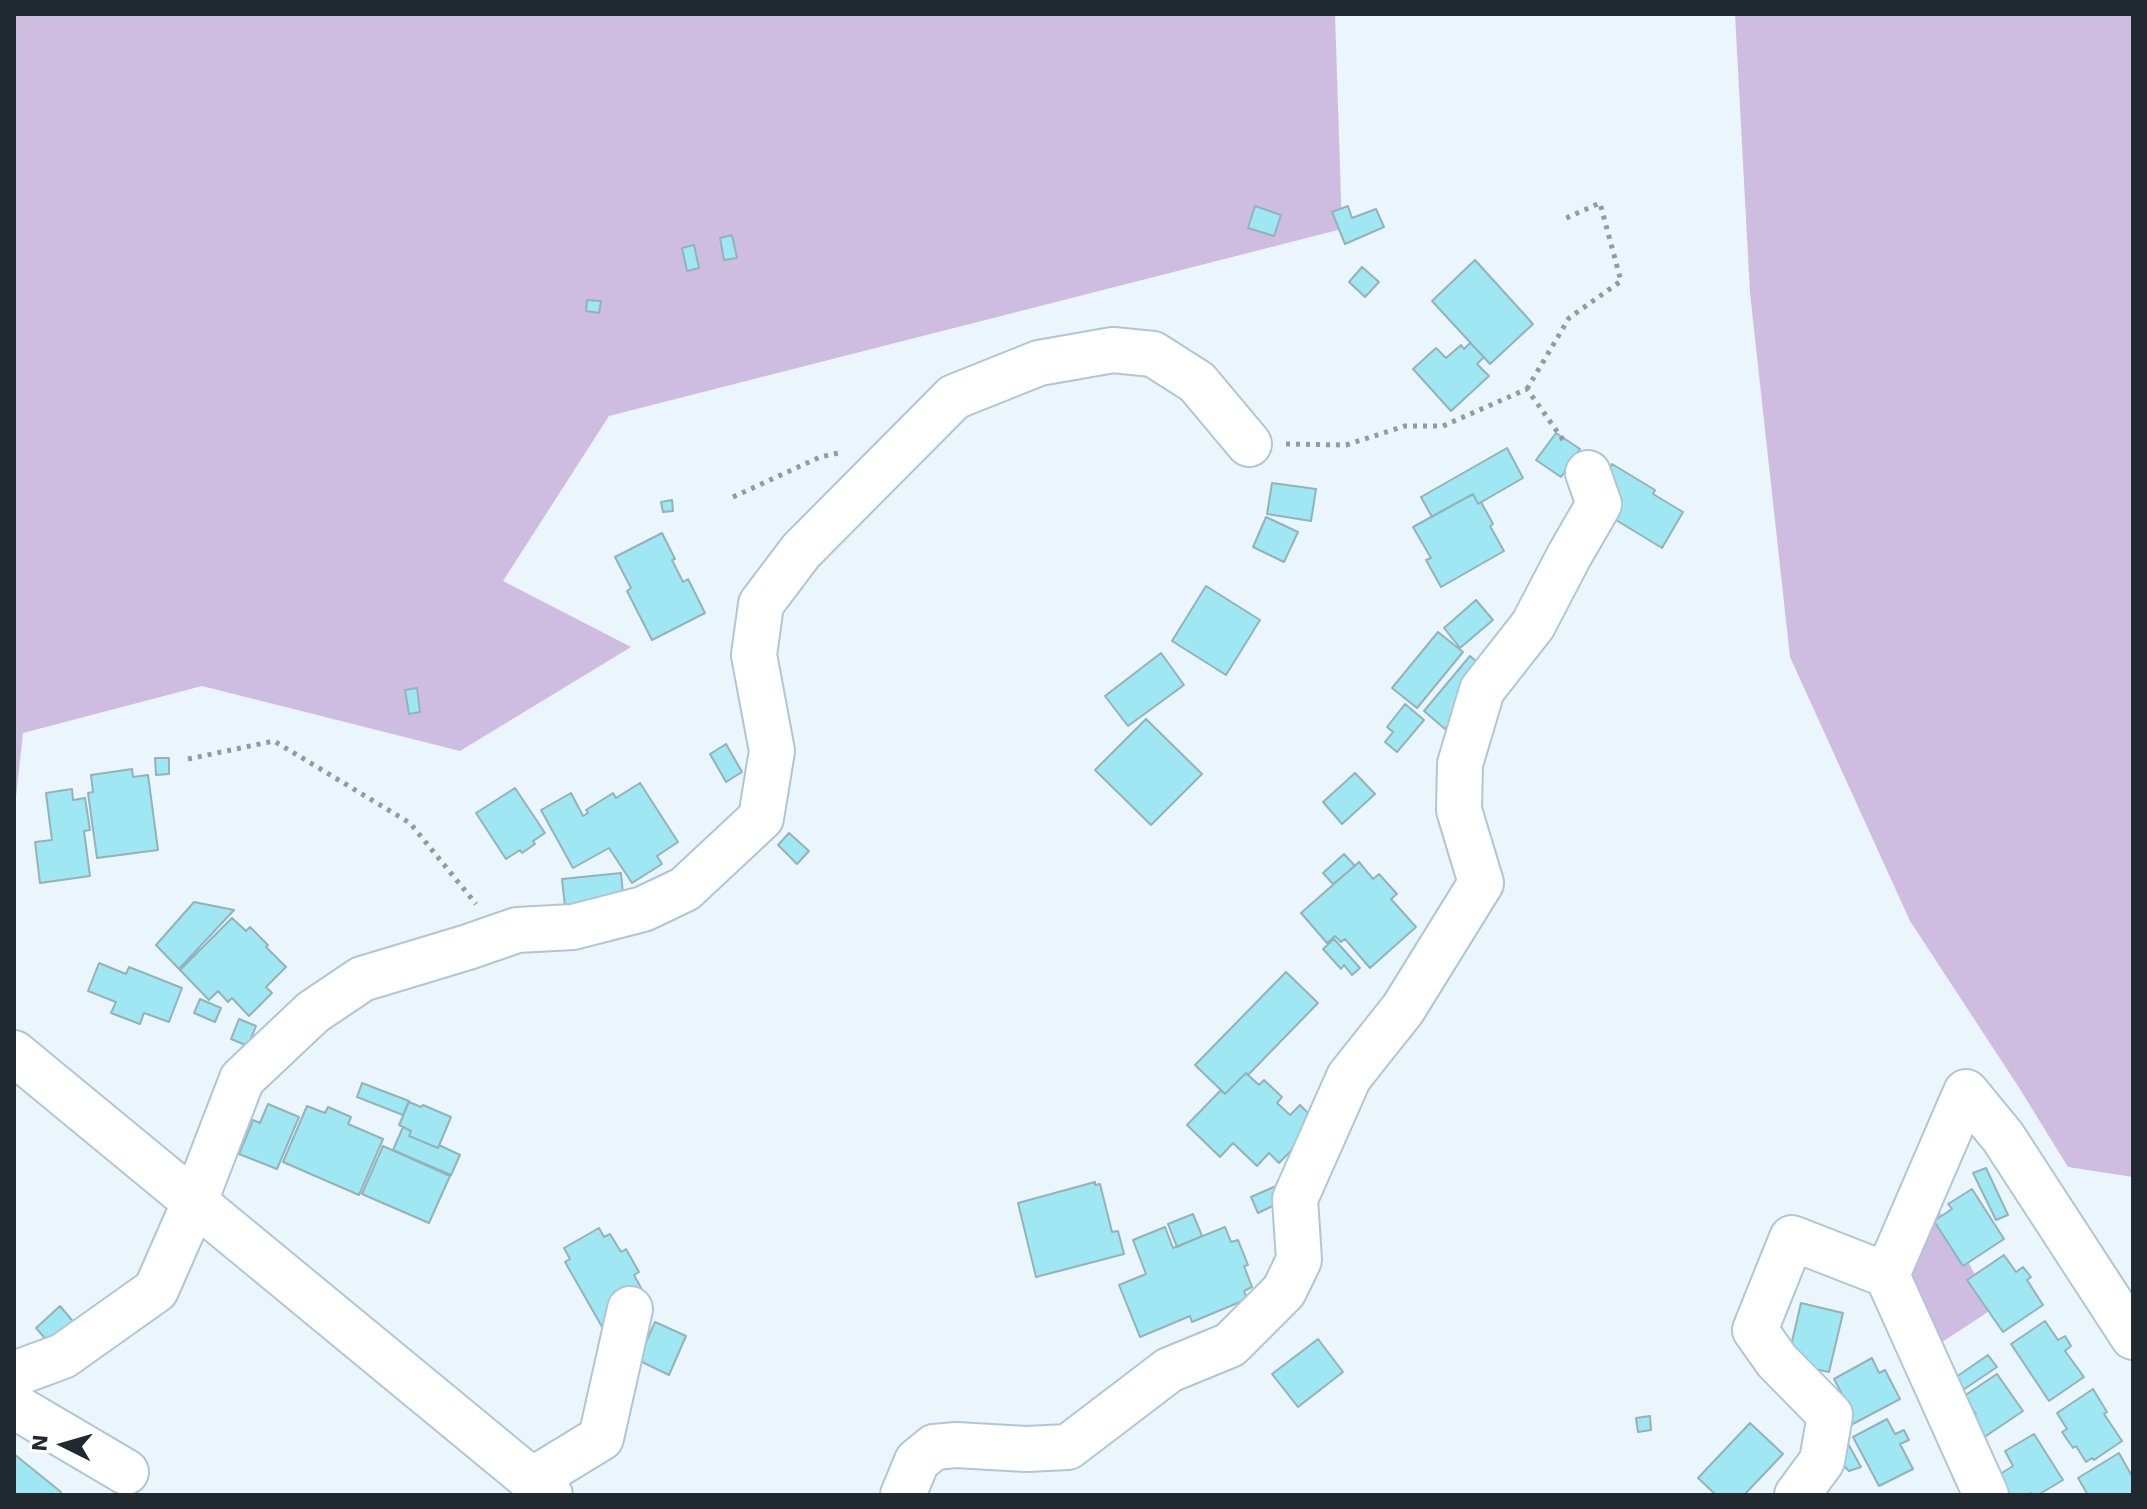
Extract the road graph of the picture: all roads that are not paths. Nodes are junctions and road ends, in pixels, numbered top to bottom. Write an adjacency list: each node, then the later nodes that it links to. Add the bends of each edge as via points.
1 (1249, 444): 4 (street, via 1197,382 1153,354 1113,350 1039,363 954,397 801,551 761,604 754,655 772,751 761,818 685,889 643,909 573,927 517,930 362,979 313,1012 242,1079)
2 (1588, 473): 12 (street, via 1599,504 1533,625 1482,690 1460,764 1459,810 1481,883 1403,1009 1349,1077 1295,1199 1299,1260 1284,1291 1230,1345 1169,1370 1068,1447 934,1447 917,1461)
3 (14, 1053): 4 (street)
4 (195, 1201): 8 (street, via 156,1290 63,1356); 11 (street)
5 (1887, 1275): 7 (street, via 1966,1092 2003,1137); 13 (street, via 1792,1238 1755,1330 1777,1361 1830,1415 1822,1461); 14 (street)
6 (630, 1309): 11 (street, via 601,1438)
7 (2133, 1337)
8 (14, 1374)
9 (14, 1406): 10 (street)
10 (126, 1472)
11 (541, 1488)
12 (903, 1495)
13 (1797, 1495)
14 (1986, 1495)

